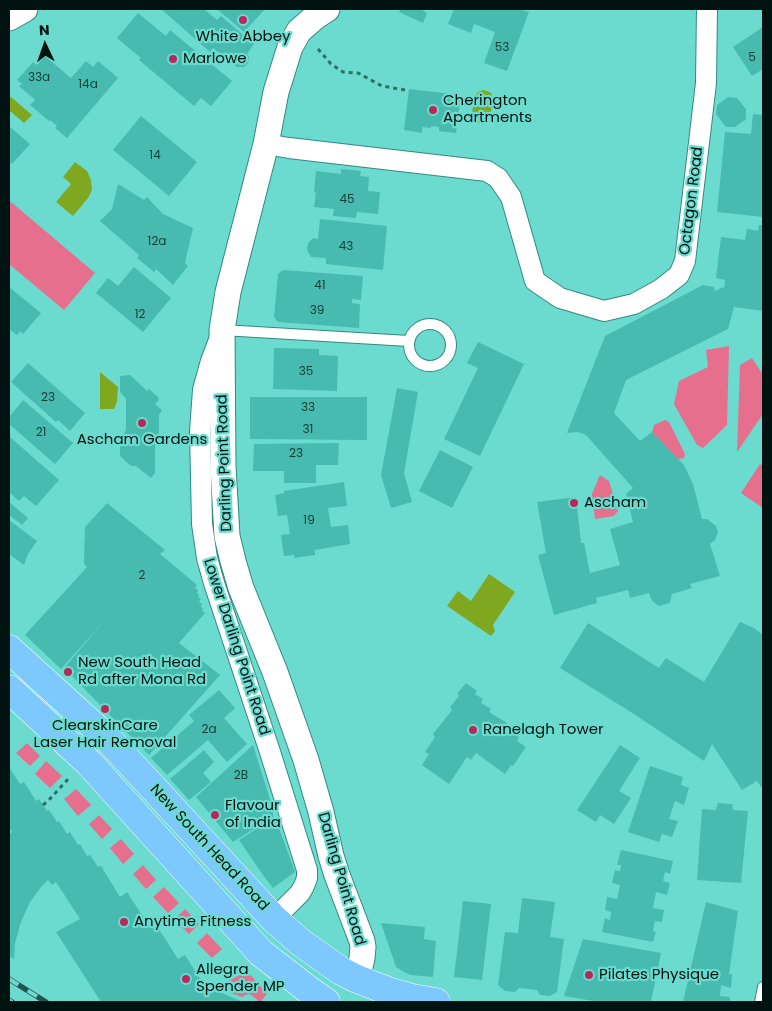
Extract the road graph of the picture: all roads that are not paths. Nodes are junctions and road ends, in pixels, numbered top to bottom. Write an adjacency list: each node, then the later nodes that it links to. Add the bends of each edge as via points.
1 (25, 9): 4 (street)
2 (327, 9): 5 (street, Darling Point Road, via 299,31 290,47 276,92)
3 (707, 9): 5 (street, Octagon Road, via 706,83 685,261 679,274 634,304 604,311 560,298 535,281 511,197 498,178 487,171)
4 (9, 18)
5 (266, 144): 6 (street, Darling Point Road, via 228,292)
6 (222, 330): 7 (lane); 10 (street, Lower Darling Point Road, via 203,390 200,431 202,524 207,558 307,870 300,893); 12 (street, Darling Point Road, via 227,536 241,588 306,760 337,875 362,941 362,958)
7 (409, 341): 7 (lane, via 412,355 422,365 437,365 452,350 447,331 435,324 421,325)
8 (9, 649): 10 (main road, New South Head Road, via 108,739)
9 (9, 689): 13 (main road, New South Head Road, via 102,777 261,953)
10 (274, 919): 12 (main road, New South Head Road, via 341,971)
11 (763, 987): 15 (lane)
12 (354, 991): 14 (main road, New South Head Road, via 391,992)
13 (326, 1002)
14 (436, 1002)
15 (760, 1002)

